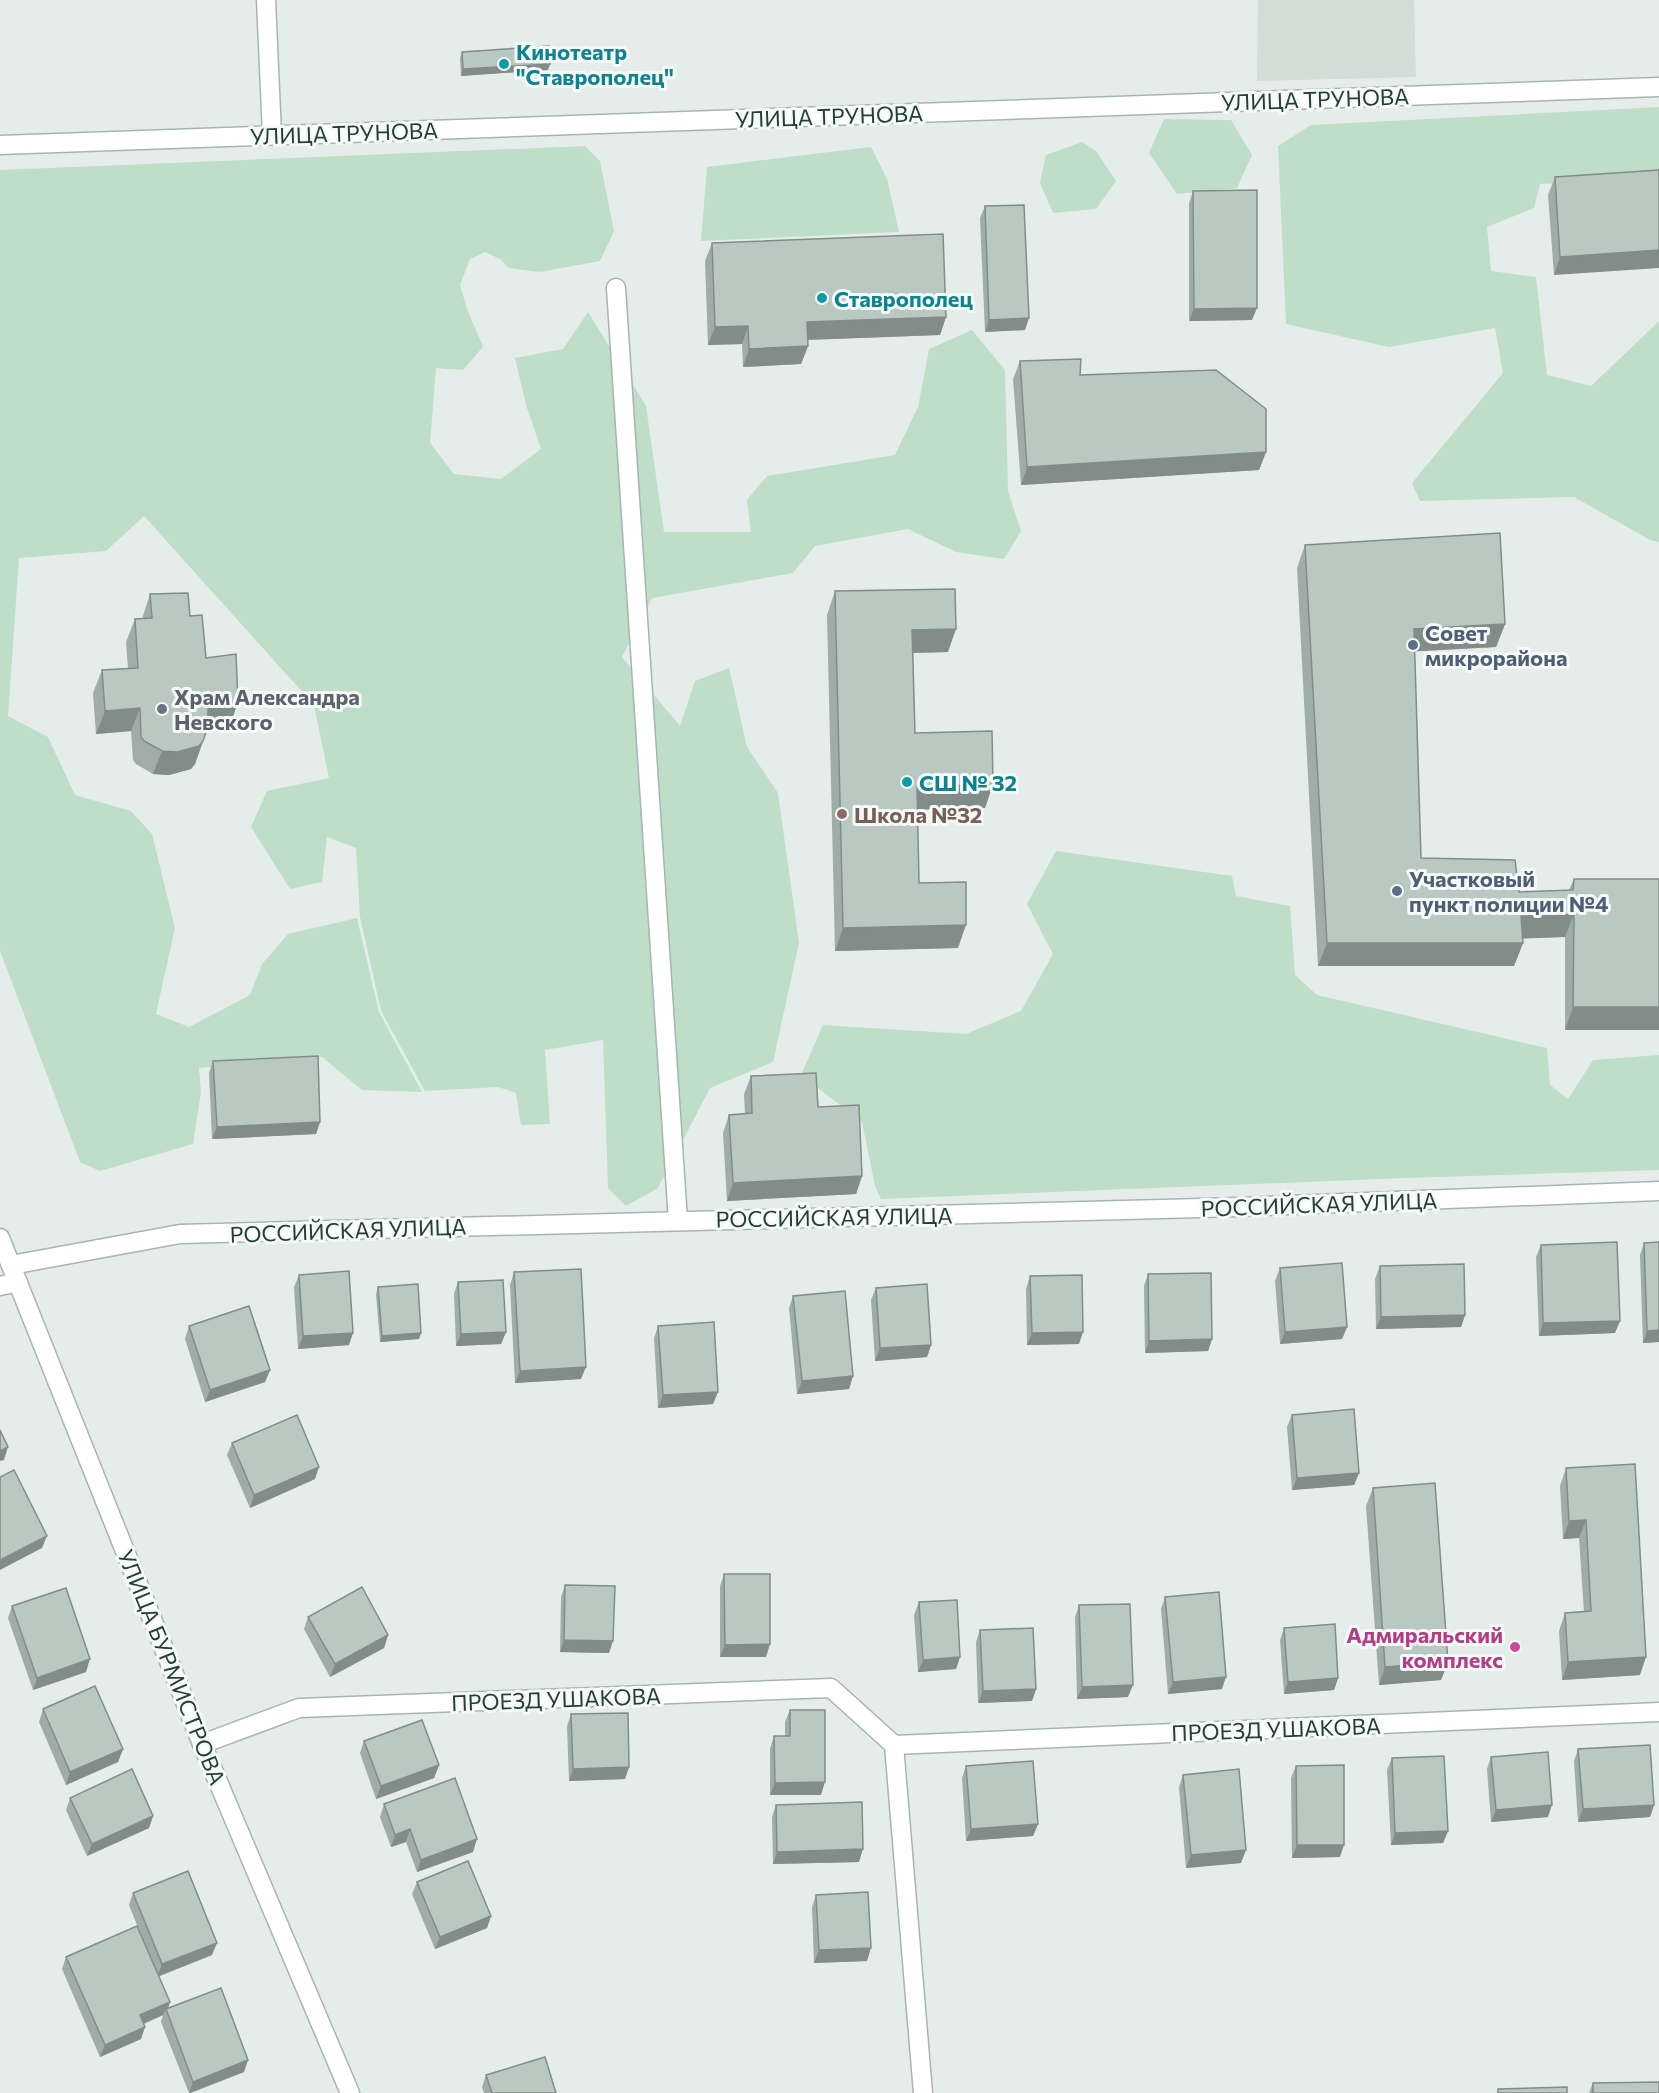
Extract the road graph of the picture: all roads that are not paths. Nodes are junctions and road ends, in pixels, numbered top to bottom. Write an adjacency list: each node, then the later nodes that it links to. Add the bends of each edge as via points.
1 (266, 0): 3 (street)
2 (1659, 87): 3 (street, УЛИЦА ТРУНОВА)
3 (272, 135): 4 (street, УЛИЦА ТРУНОВА)
4 (0, 146)
5 (616, 288): 7 (street)
6 (1659, 1191): 7 (street, РОССИЙСКАЯ УЛИЦА, via 1240,1207)
7 (678, 1221): 9 (street, РОССИЙСКАЯ УЛИЦА, via 180,1234)
8 (0, 1238): 9 (street, УЛИЦА БУРМИСТРОВА)
9 (10, 1278): 11 (street, УЛИЦА БУРМИСТРОВА)
10 (1659, 1712): 12 (street, ПРОЕЗД УШАКОВА)
11 (202, 1744): 12 (street, ПРОЕЗД УШАКОВА, via 299,1708 831,1688); 13 (street, УЛИЦА БУРМИСТРОВА)
12 (894, 1745): 14 (street)
13 (350, 2093)
14 (923, 2093)

